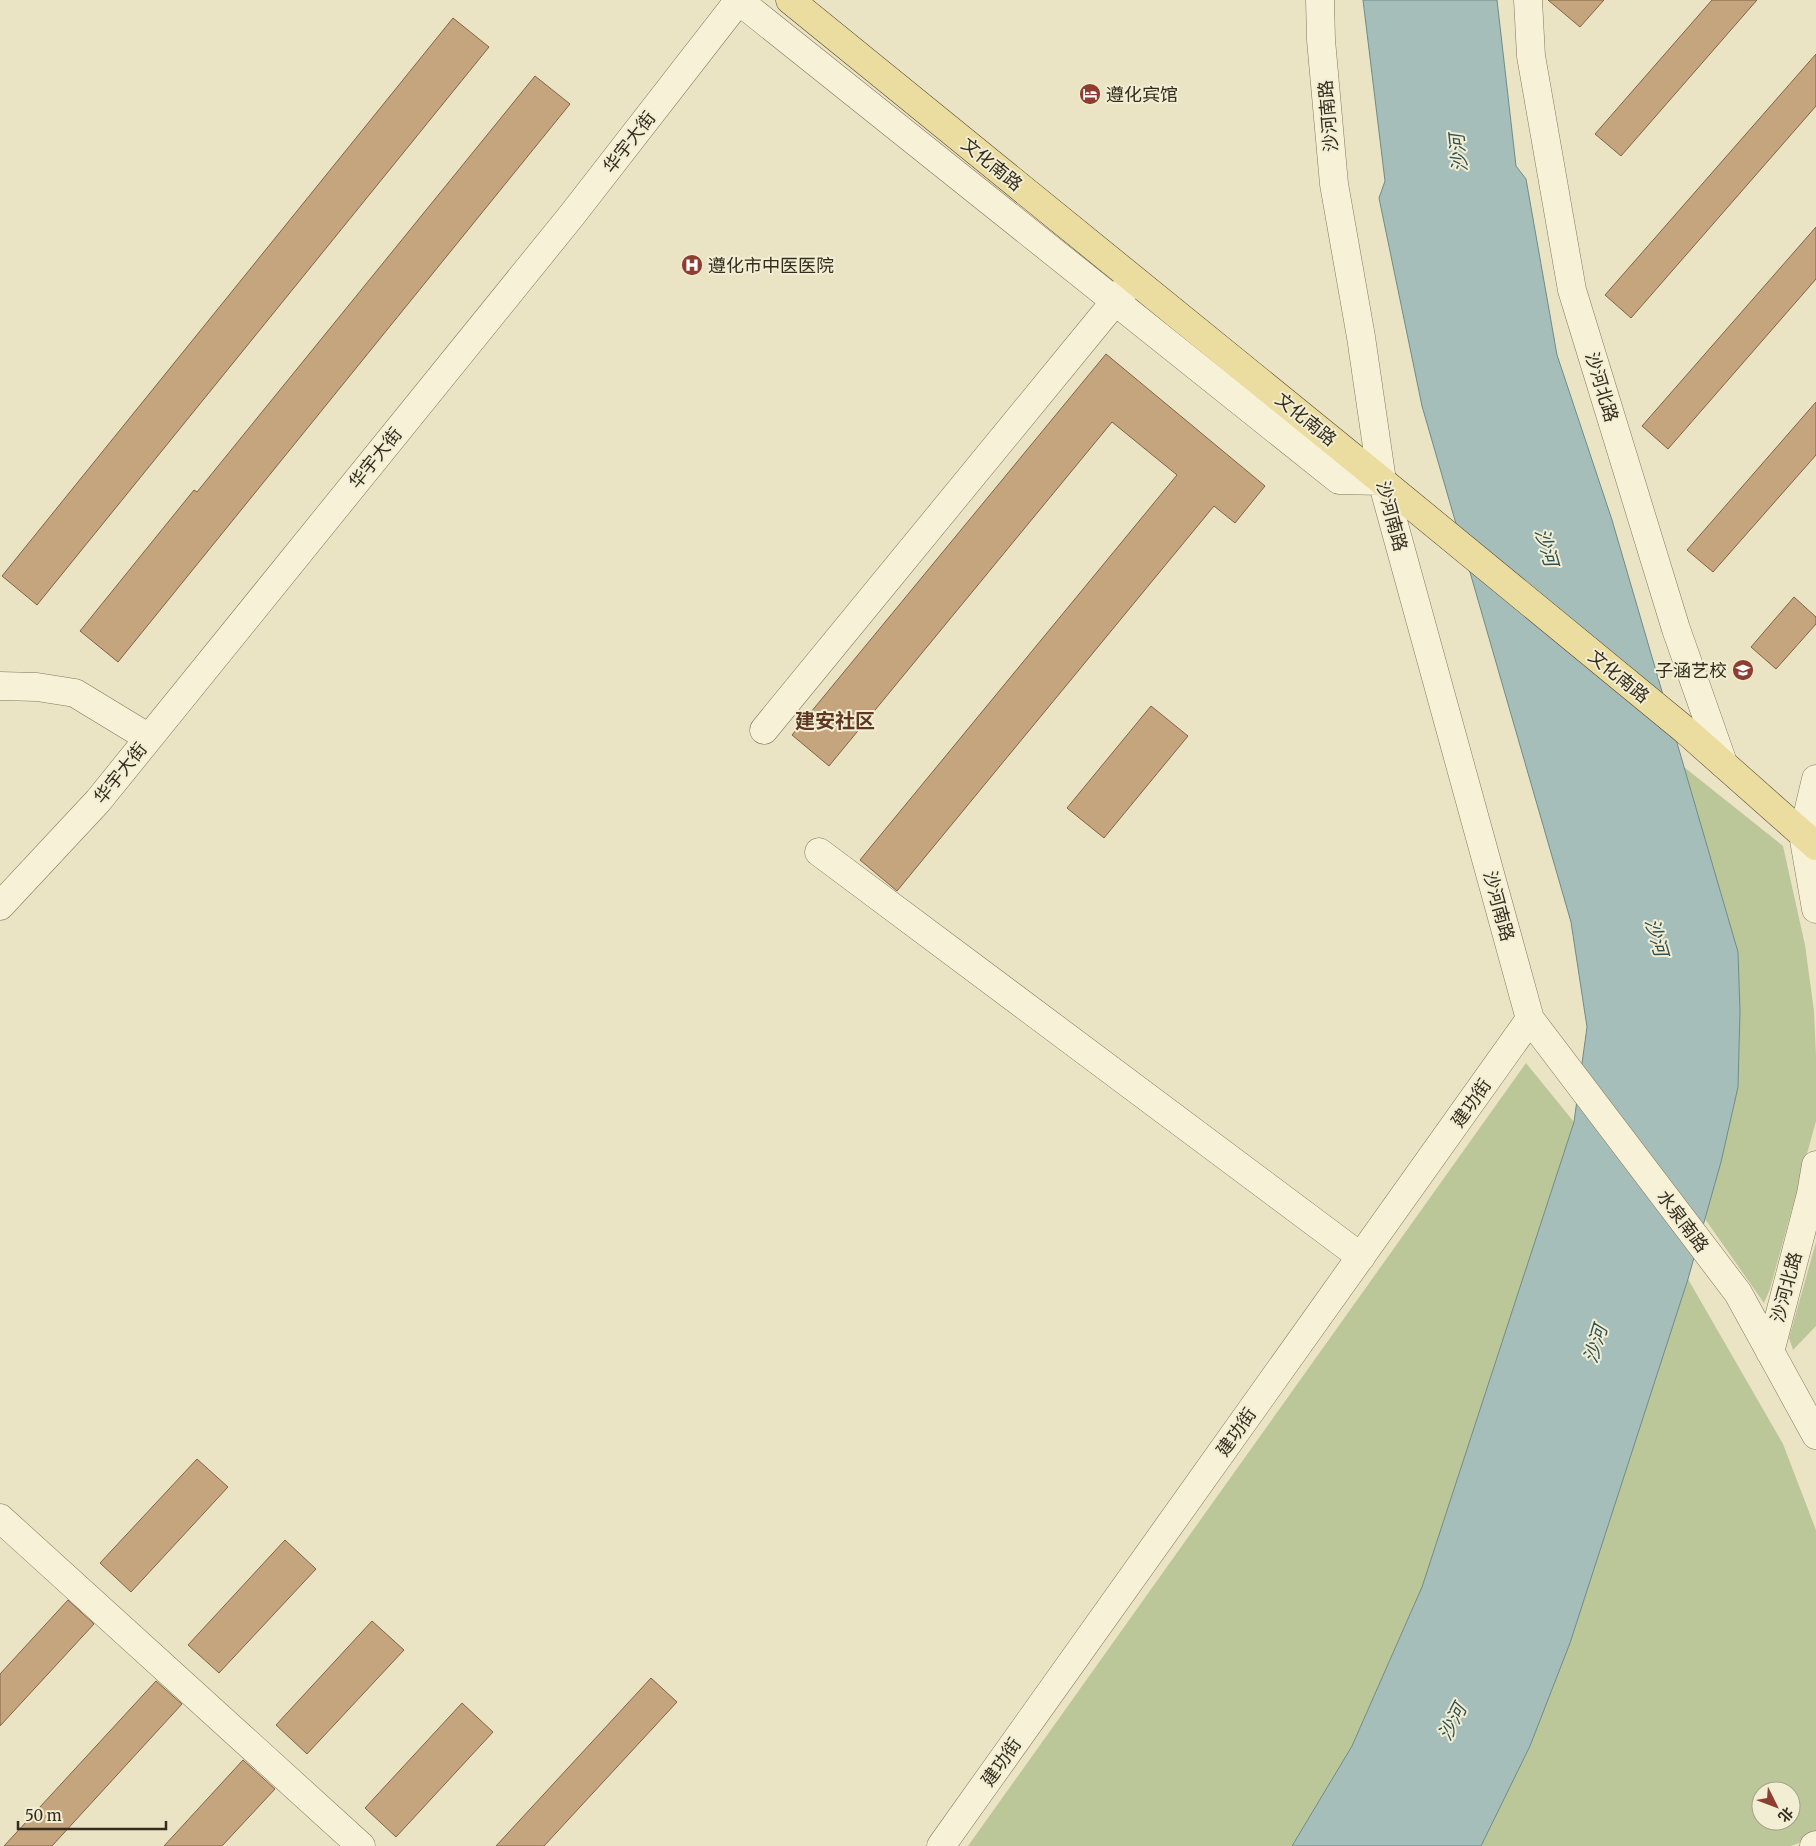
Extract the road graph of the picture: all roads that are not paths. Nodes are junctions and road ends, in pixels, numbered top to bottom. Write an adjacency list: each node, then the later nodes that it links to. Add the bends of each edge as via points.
1 (738, 0): 6 (street, via 1339,480); 9 (street, 华宇大街, via 572,215)
2 (790, 0): 5 (main road, 文化南路)
3 (1320, 0): 6 (street, 沙河南路, via 1334,184)
4 (1528, 0): 10 (street, 沙河北路, via 1531,56 1572,290 1676,629)
5 (1133, 279): 6 (main road, 文化南路); 8 (street)
6 (1382, 481): 10 (main road, 文化南路); 16 (street, 沙河南路)
7 (0, 686): 9 (street, via 75,693)
8 (764, 730)
9 (149, 738): 14 (street, 华宇大街, via 98,801)
10 (1723, 764): 12 (main road, 文化南路)
11 (1816, 779): 12 (street)
12 (1809, 840): 15 (street)
13 (819, 852): 18 (street)
14 (0, 906)
15 (1816, 909)
16 (1530, 1019): 18 (street, 建功街); 19 (street, 水泉南路, via 1738,1293)
17 (1816, 1165): 19 (street, 沙河北路)
18 (1361, 1257): 23 (street, 建功街)
19 (1770, 1352): 20 (street, 水泉南路)
20 (1816, 1435)
21 (0, 1518): 22 (street)
22 (361, 1846)
23 (941, 1846)

